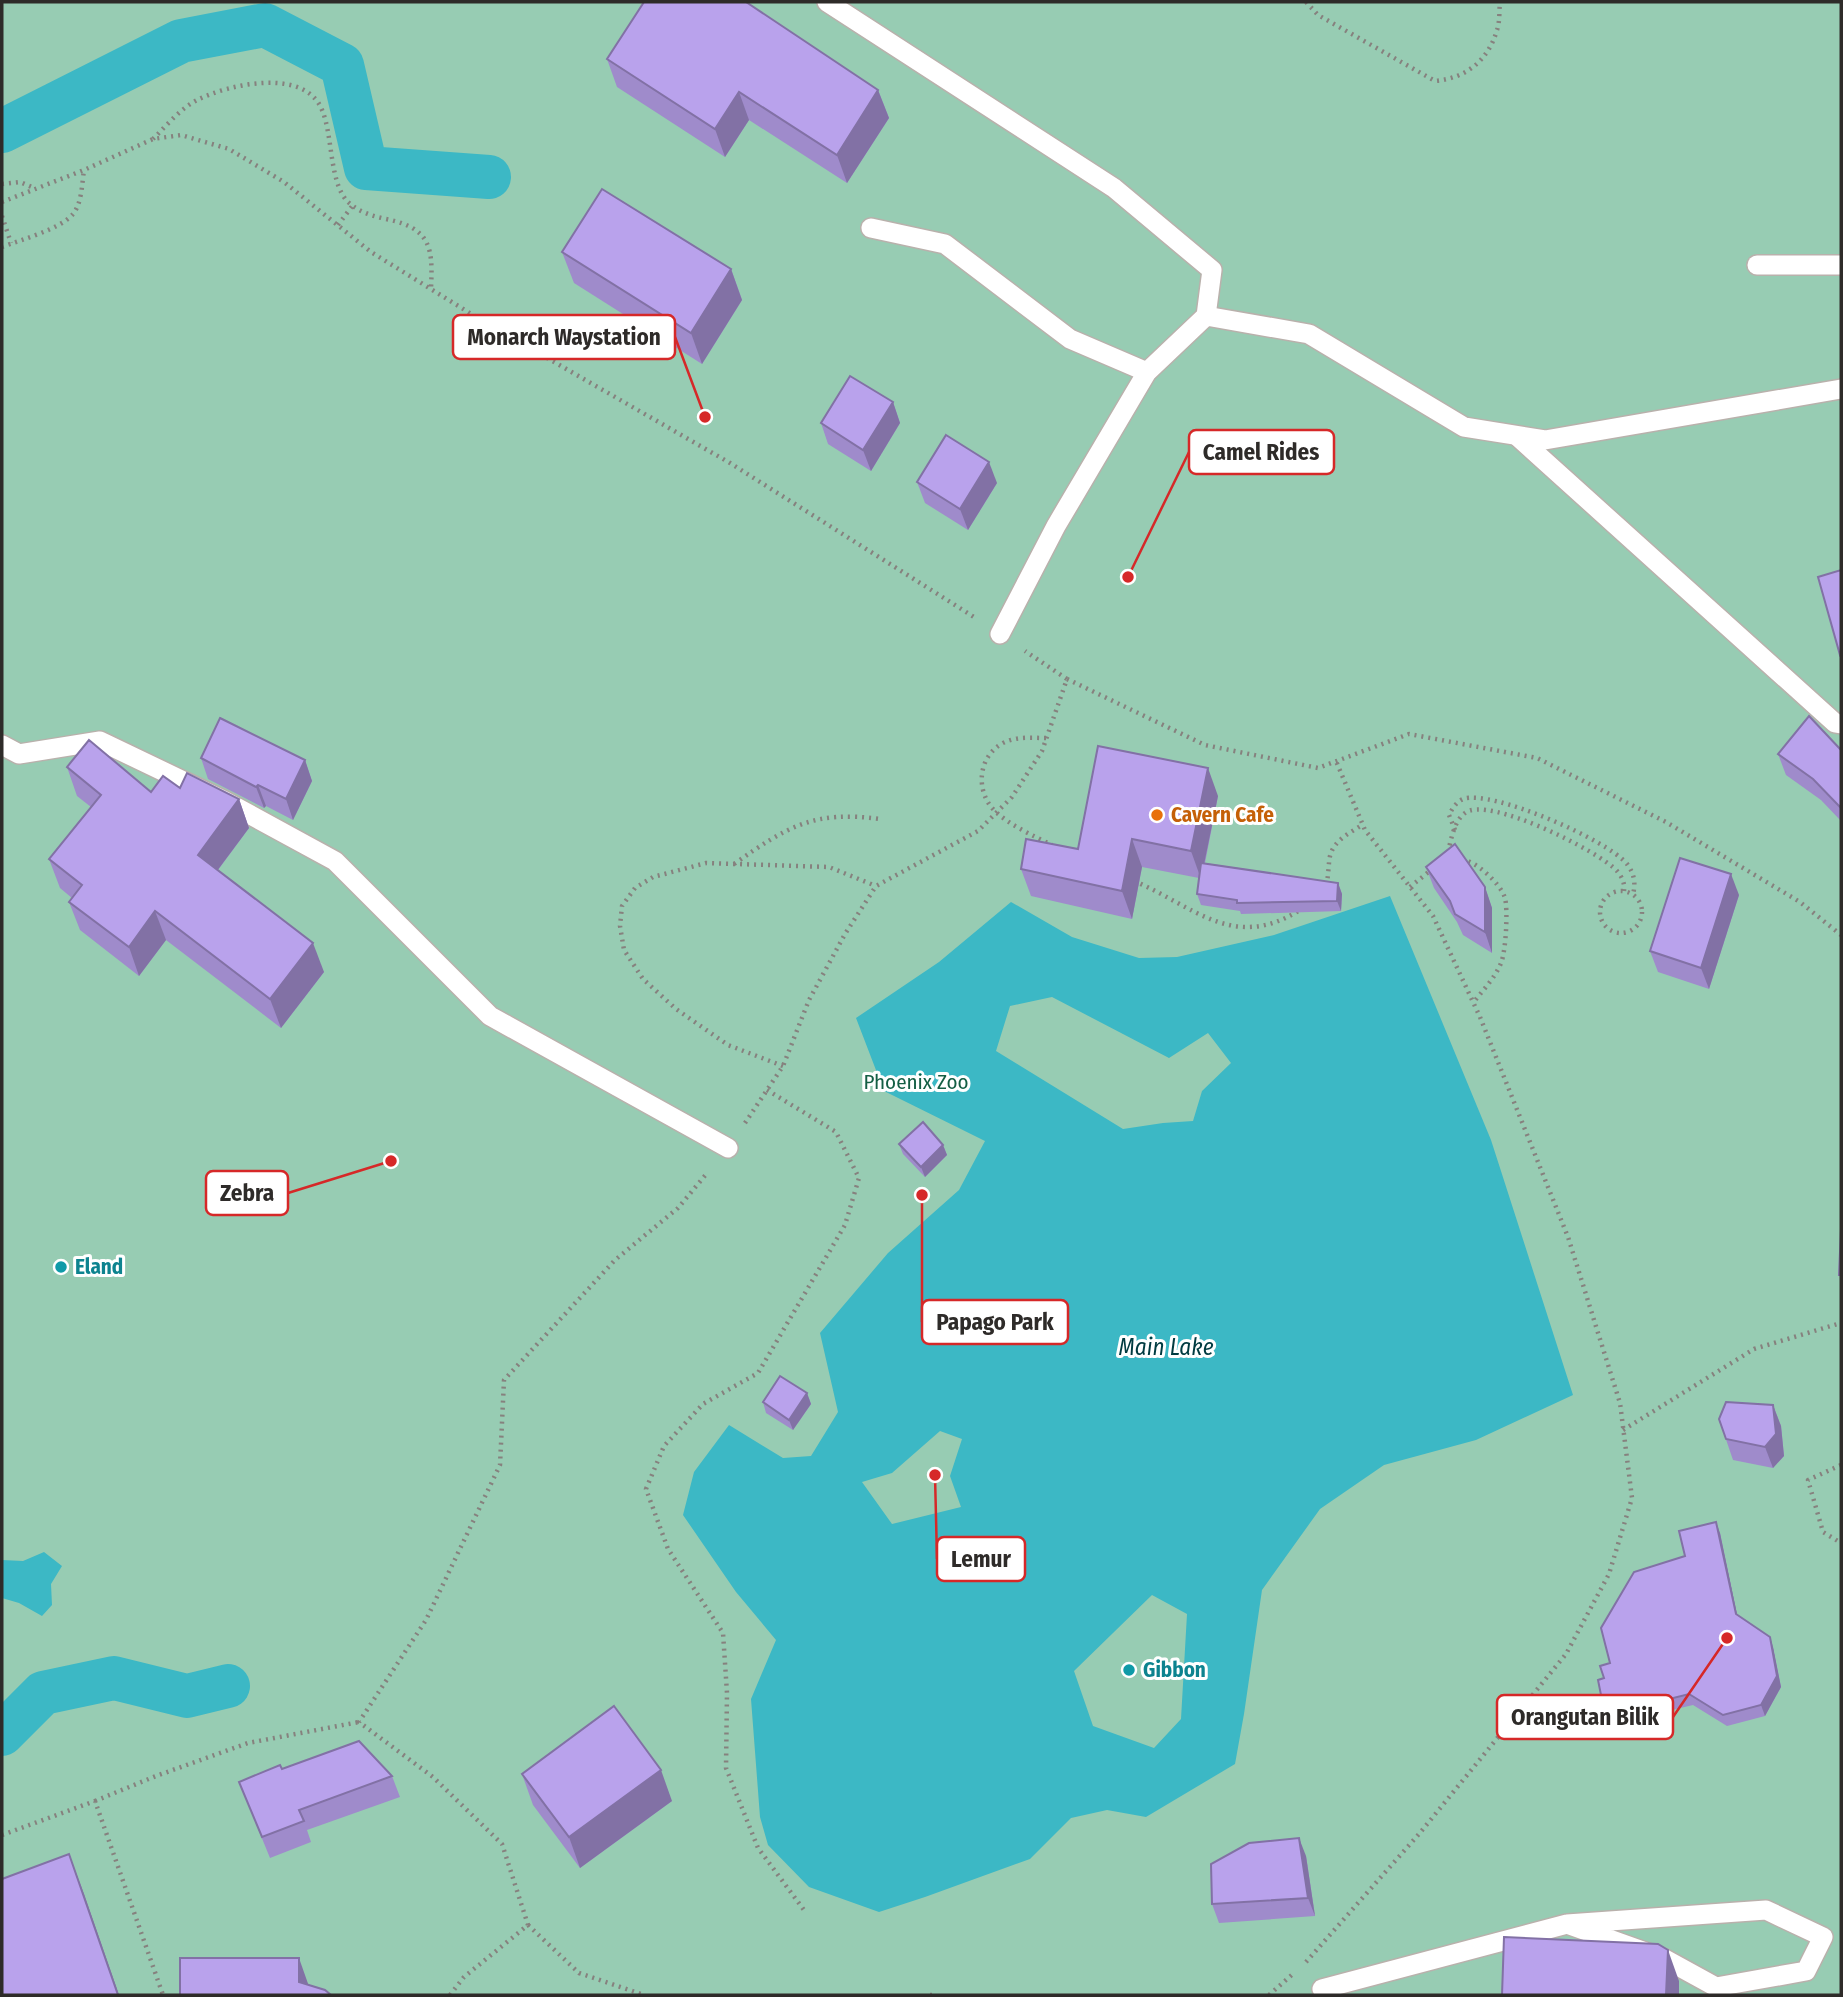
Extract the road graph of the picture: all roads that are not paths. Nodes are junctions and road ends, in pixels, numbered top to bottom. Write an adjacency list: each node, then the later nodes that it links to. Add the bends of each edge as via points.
1 (827, 2): 5 (lane, via 1114,188 1212,270)
2 (871, 228): 6 (lane, via 945,244 1070,339)
3 (1757, 265): 4 (lane)
4 (1841, 265)
5 (1206, 316): 6 (lane); 8 (lane, via 1309,334 1464,427)
6 (1147, 372): 9 (lane, via 1056,526)
7 (1841, 389): 8 (lane, via 1545,440)
8 (1518, 436): 10 (lane)
9 (1000, 635)
10 (1841, 724)
11 (2, 745): 12 (lane, via 19,754 100,741 225,800 335,861 490,1016)
12 (728, 1149)
13 (1567, 1924): 13 (lane, via 1665,1959 1716,1987 1806,1970 1823,1937 1766,1910); 14 (lane)
14 (1322, 1989)

